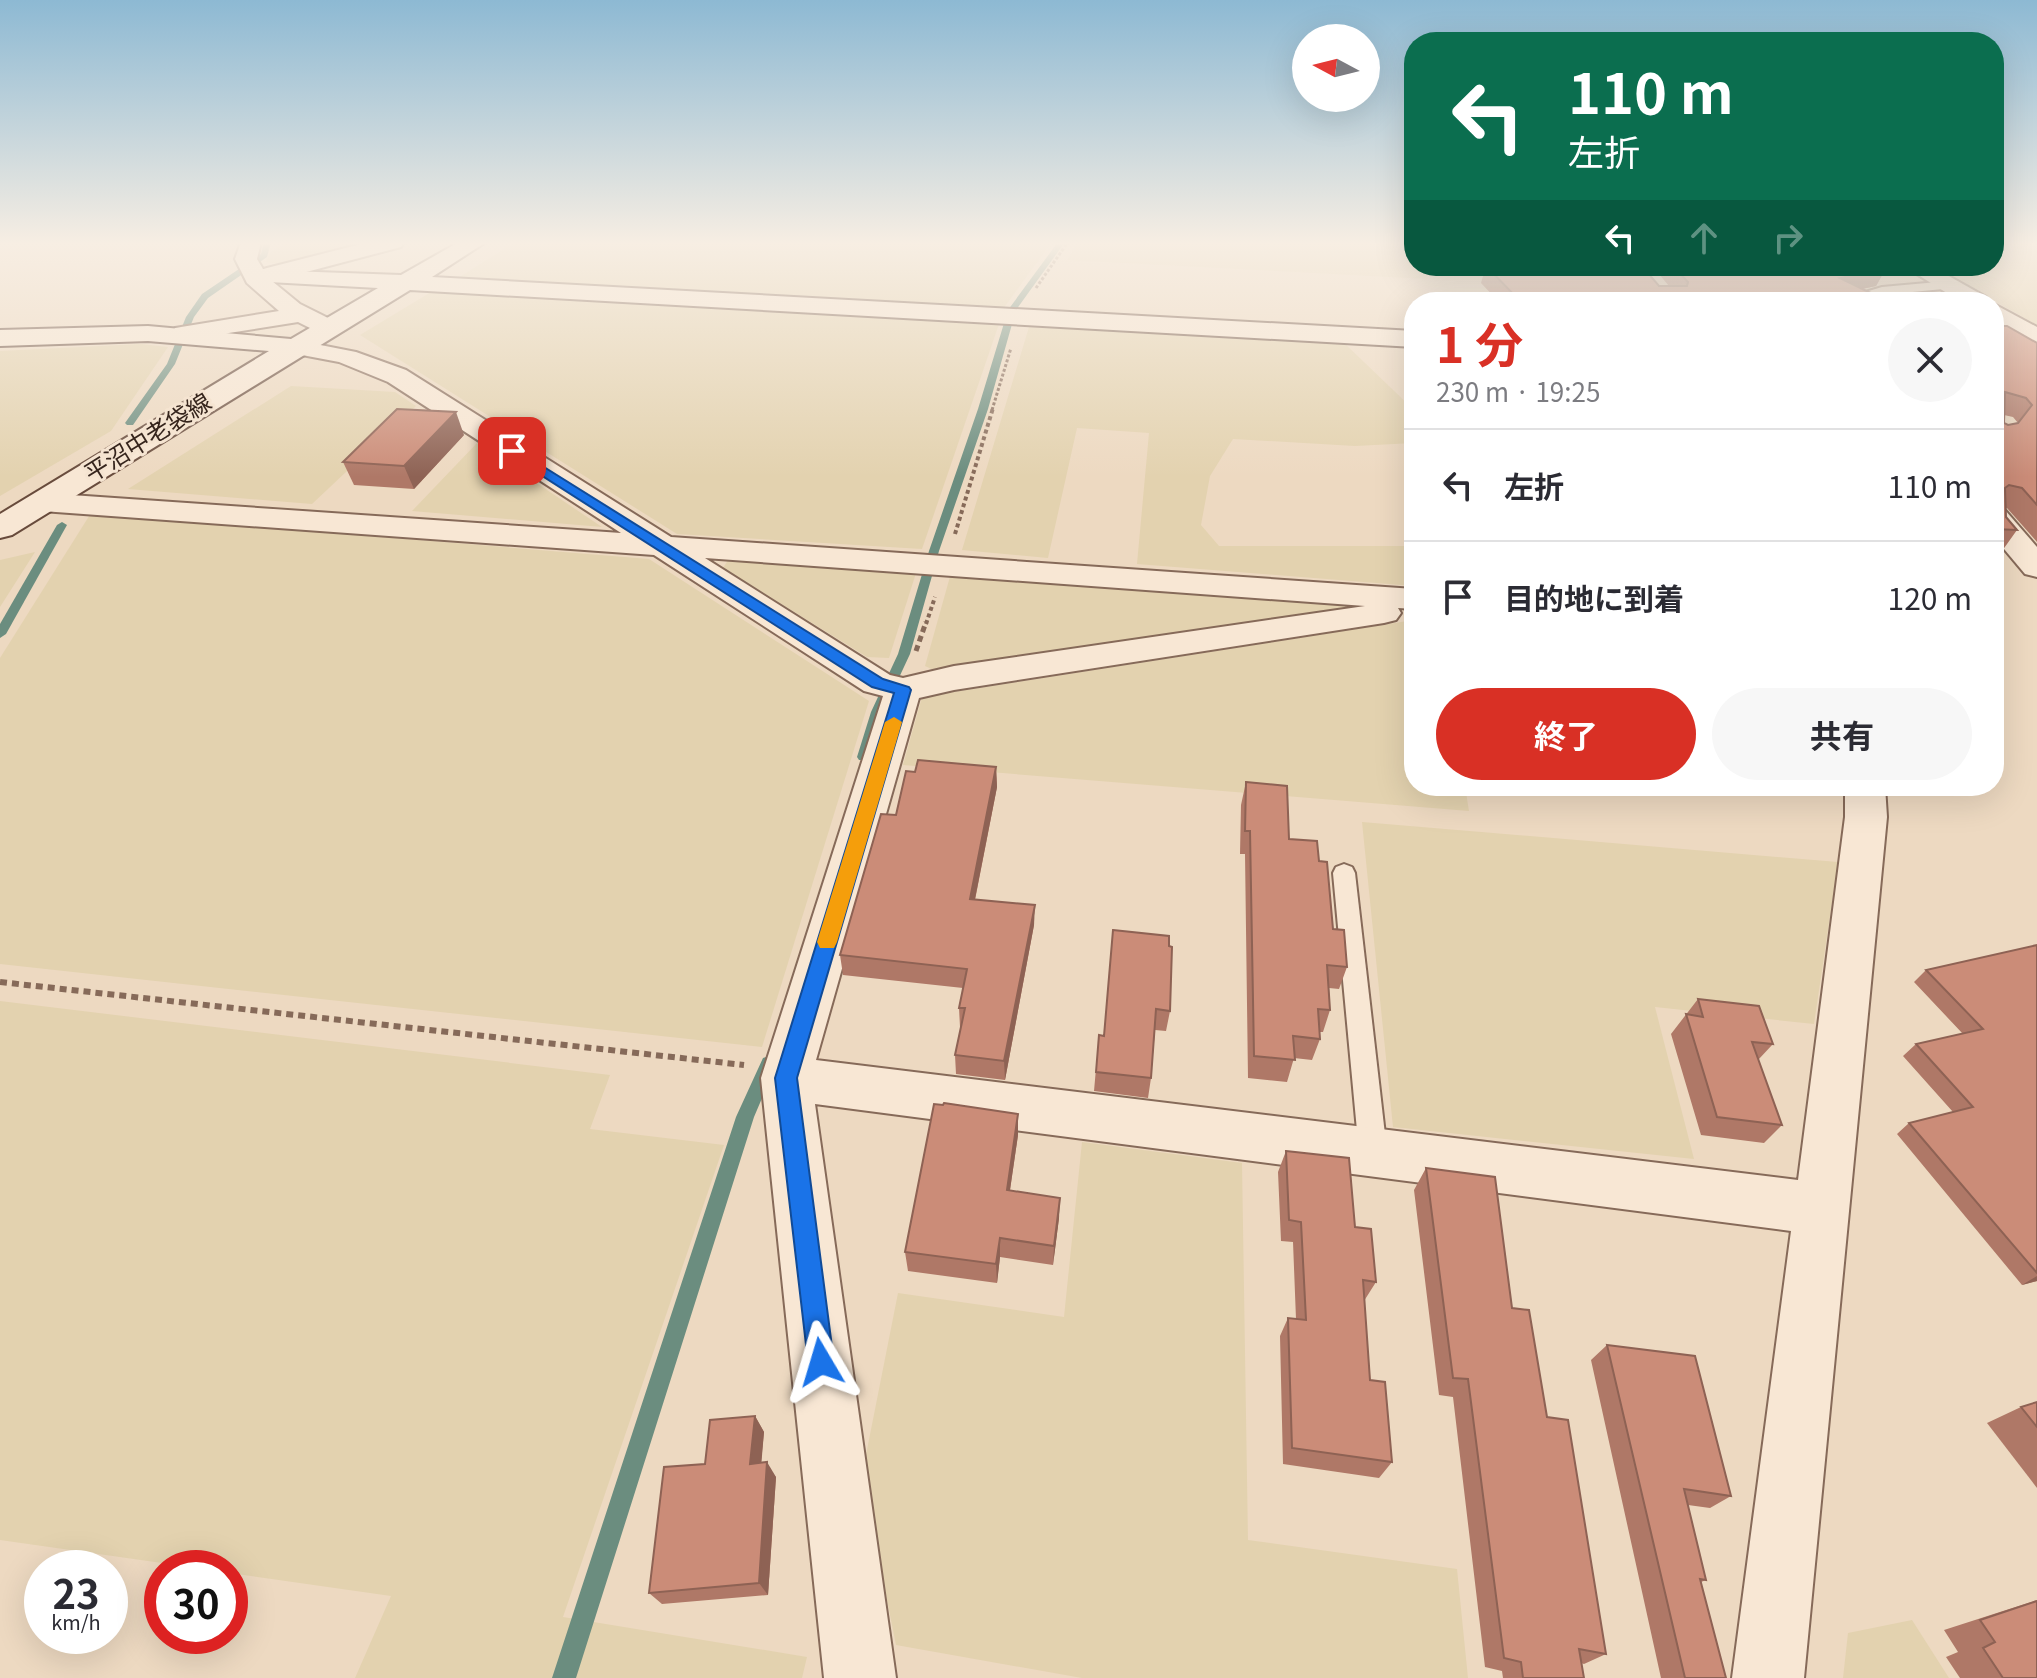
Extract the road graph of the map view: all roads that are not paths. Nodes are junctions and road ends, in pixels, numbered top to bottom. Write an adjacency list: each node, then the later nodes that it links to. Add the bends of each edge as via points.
1 (265, 320): 7 (street)
2 (311, 320): 6 (street)
3 (342, 320): 6 (street, 平沼中老袋線)
4 (1079, 320): 10 (street)
5 (2009, 320): 8 (street)
6 (329, 328): 11 (street, 平沼中老袋線)
7 (184, 333): 9 (street); 11 (street)
8 (2037, 337)
9 (0, 338)
10 (1404, 338)
11 (295, 347): 12 (street, 平沼中老袋線); 15 (street, via 370,362 397,376)
12 (42, 502): 13 (street, 平沼中老袋線); 15 (street)
13 (0, 528)
14 (2004, 528): 17 (street)
15 (657, 544): 18 (street); 20 (street, via 877,683)
16 (2004, 562): 17 (street)
17 (2036, 565)
18 (1404, 598)
19 (1404, 604): 20 (street, via 1380,615)
20 (903, 690): 23 (street)
21 (1865, 796): 25 (street)
22 (1344, 873): 24 (lane)
23 (788, 1074): 24 (street); 26 (street)
24 (1373, 1152): 25 (street)
25 (1822, 1209): 27 (street)
26 (860, 1678)
27 (1768, 1678)

